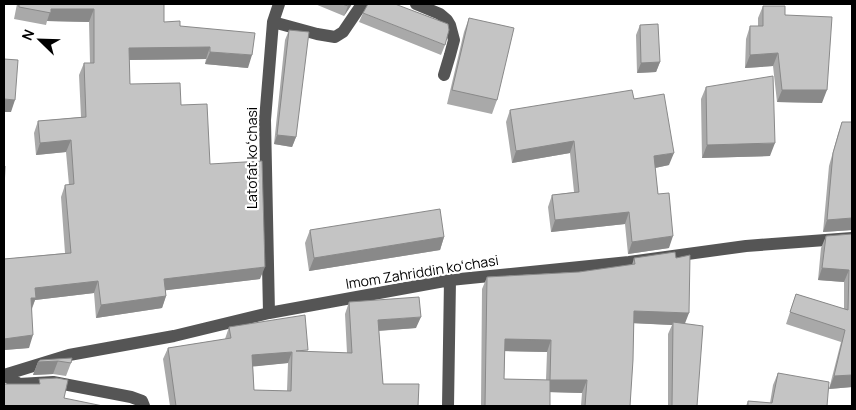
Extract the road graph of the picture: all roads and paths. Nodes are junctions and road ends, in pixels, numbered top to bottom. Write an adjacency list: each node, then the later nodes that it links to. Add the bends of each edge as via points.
1 (279, 4): 4 (street, Latofat koʻchasi)
2 (362, 4): 4 (street, via 343,32 335,37)
3 (416, 4): 5 (street, via 440,14 450,24 454,40)
4 (273, 22): 8 (street, Latofat koʻchasi, via 265,120)
5 (444, 75)
6 (852, 238): 7 (street, Imom Zahriddin koʻchasi, via 746,246 629,262)
7 (450, 280): 8 (street, Imom Zahriddin koʻchasi); 11 (street)
8 (269, 313): 9 (street, Imom Zahriddin koʻchasi, via 174,336 69,355)
9 (4, 375): 10 (street, via 19,384 54,382 131,397 142,401)
10 (144, 406)
11 (448, 406)

